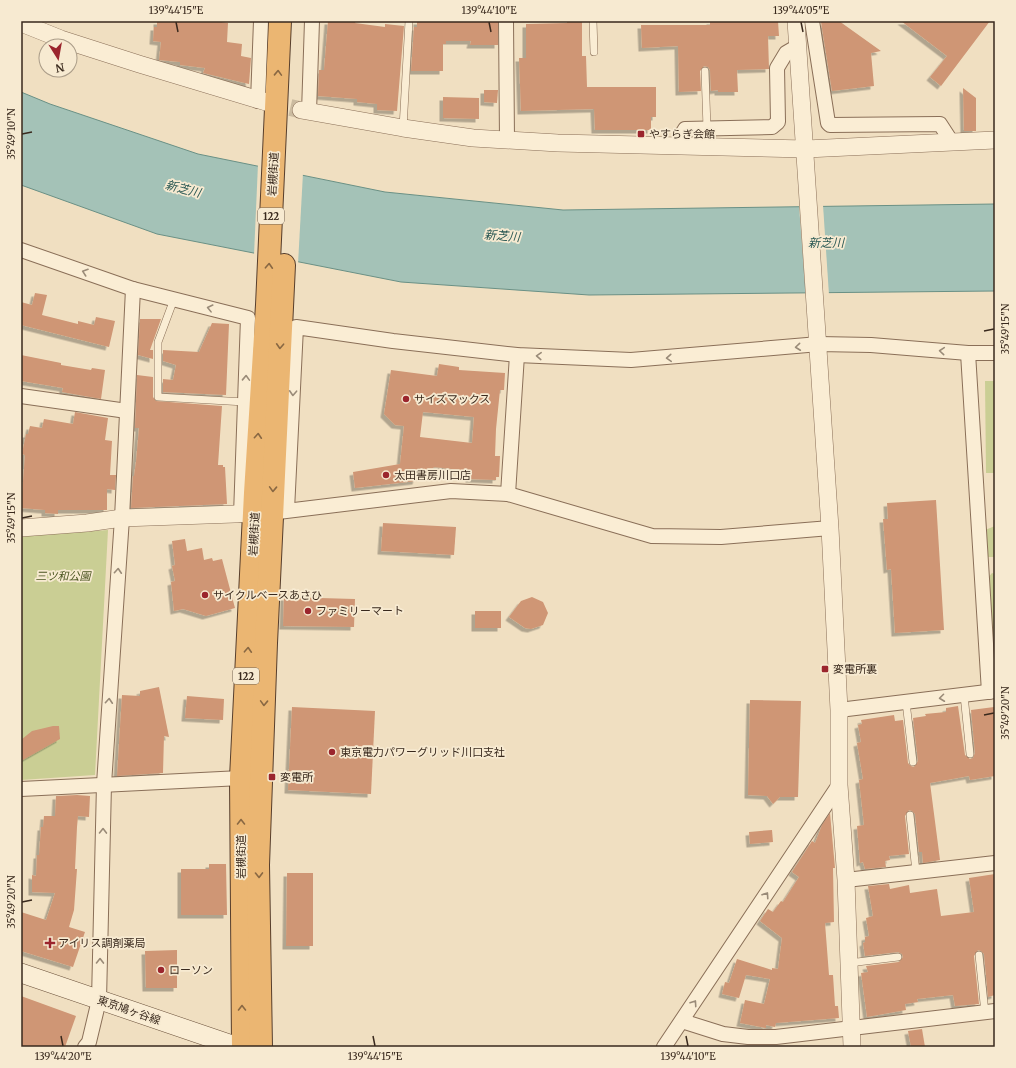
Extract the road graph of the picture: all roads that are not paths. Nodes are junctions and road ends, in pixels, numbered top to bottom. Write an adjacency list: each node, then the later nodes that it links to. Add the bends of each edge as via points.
1 (261, 21): 14 (street)
2 (280, 21): 15 (highway, 岩槻街道 / 122, one-way to 2)
3 (295, 21): 15 (highway, 岩槻街道 / 122)
4 (312, 21): 15 (street)
5 (409, 21): 16 (lane)
6 (506, 21): 18 (street)
7 (593, 21): 12 (lane)
8 (796, 21): 11 (street)
9 (812, 21): 20 (street, via 830,125 940,124)
10 (27, 23): 14 (street, via 139,64)
11 (798, 46): 17 (street, via 786,54 777,68 778,122 772,127); 22 (street)
12 (594, 52)
13 (705, 70): 17 (lane)
14 (262, 102)
15 (294, 119): 16 (street); 34 (highway, 岩槻街道 / 122, via 255,493)
16 (403, 128): 18 (street)
17 (706, 128): 21 (street, via 685,129)
18 (507, 140): 21 (street)
19 (995, 140): 20 (street)
20 (951, 141): 22 (street)
21 (676, 144): 22 (street)
22 (806, 155): 26 (street)
23 (21, 250): 24 (street, one-way to 23)
24 (133, 289): 25 (street); 32 (street)
25 (174, 299): 31 (street, one-way to 25, via 248,318); 31 (lane, via 158,342 158,397)
26 (818, 340): 28 (street, one-way to 26); 29 (street, one-way to 29, via 631,360); 37 (street)
27 (995, 353): 28 (street)
28 (968, 354): 38 (street)
29 (517, 355): 33 (street); 34 (street, one-way to 34, via 296,327)
30 (21, 396): 32 (street)
31 (245, 402): 34 (street)
32 (127, 411): 35 (street)
33 (508, 494): 34 (street, via 451,491); 37 (street, via 652,536 721,537)
34 (264, 513): 35 (street); 44 (highway, 岩槻街道 / 122, one-way to 34); 63 (highway, 岩槻街道 / 122, one-way to 63, via 266,643 258,865)
35 (122, 518): 36 (street); 45 (street, one-way to 35)
36 (21, 528)
37 (830, 528): 41 (street)
38 (992, 692): 39 (street)
39 (964, 695): 40 (street, one-way to 40); 42 (lane)
40 (906, 702): 41 (street); 43 (lane)
41 (838, 710): 46 (street)
42 (970, 754)
43 (913, 762)
44 (241, 778): 45 (street); 62 (highway, 岩槻街道 / 122, one-way to 44)
45 (104, 784): 47 (street); 56 (street, one-way to 45)
46 (839, 786): 51 (street); 58 (street, one-way to 46)
47 (21, 789)
48 (910, 815): 50 (lane)
49 (995, 863): 50 (street)
50 (916, 872): 51 (street)
51 (846, 880): 54 (street)
52 (979, 955): 57 (lane)
53 (898, 957): 54 (lane)
54 (849, 963): 59 (street)
55 (21, 973): 56 (main road, 東京鳩ヶ谷線)
56 (99, 1000): 60 (street); 61 (main road, 東京鳩ヶ谷線)
57 (990, 1012): 59 (street)
58 (682, 1021): 59 (street, via 723,1034 748,1037 776,1037); 64 (street)
59 (851, 1028): 65 (street)
60 (86, 1047)
61 (238, 1047)
62 (243, 1047)
63 (261, 1047)
64 (664, 1047)
65 (852, 1047)

